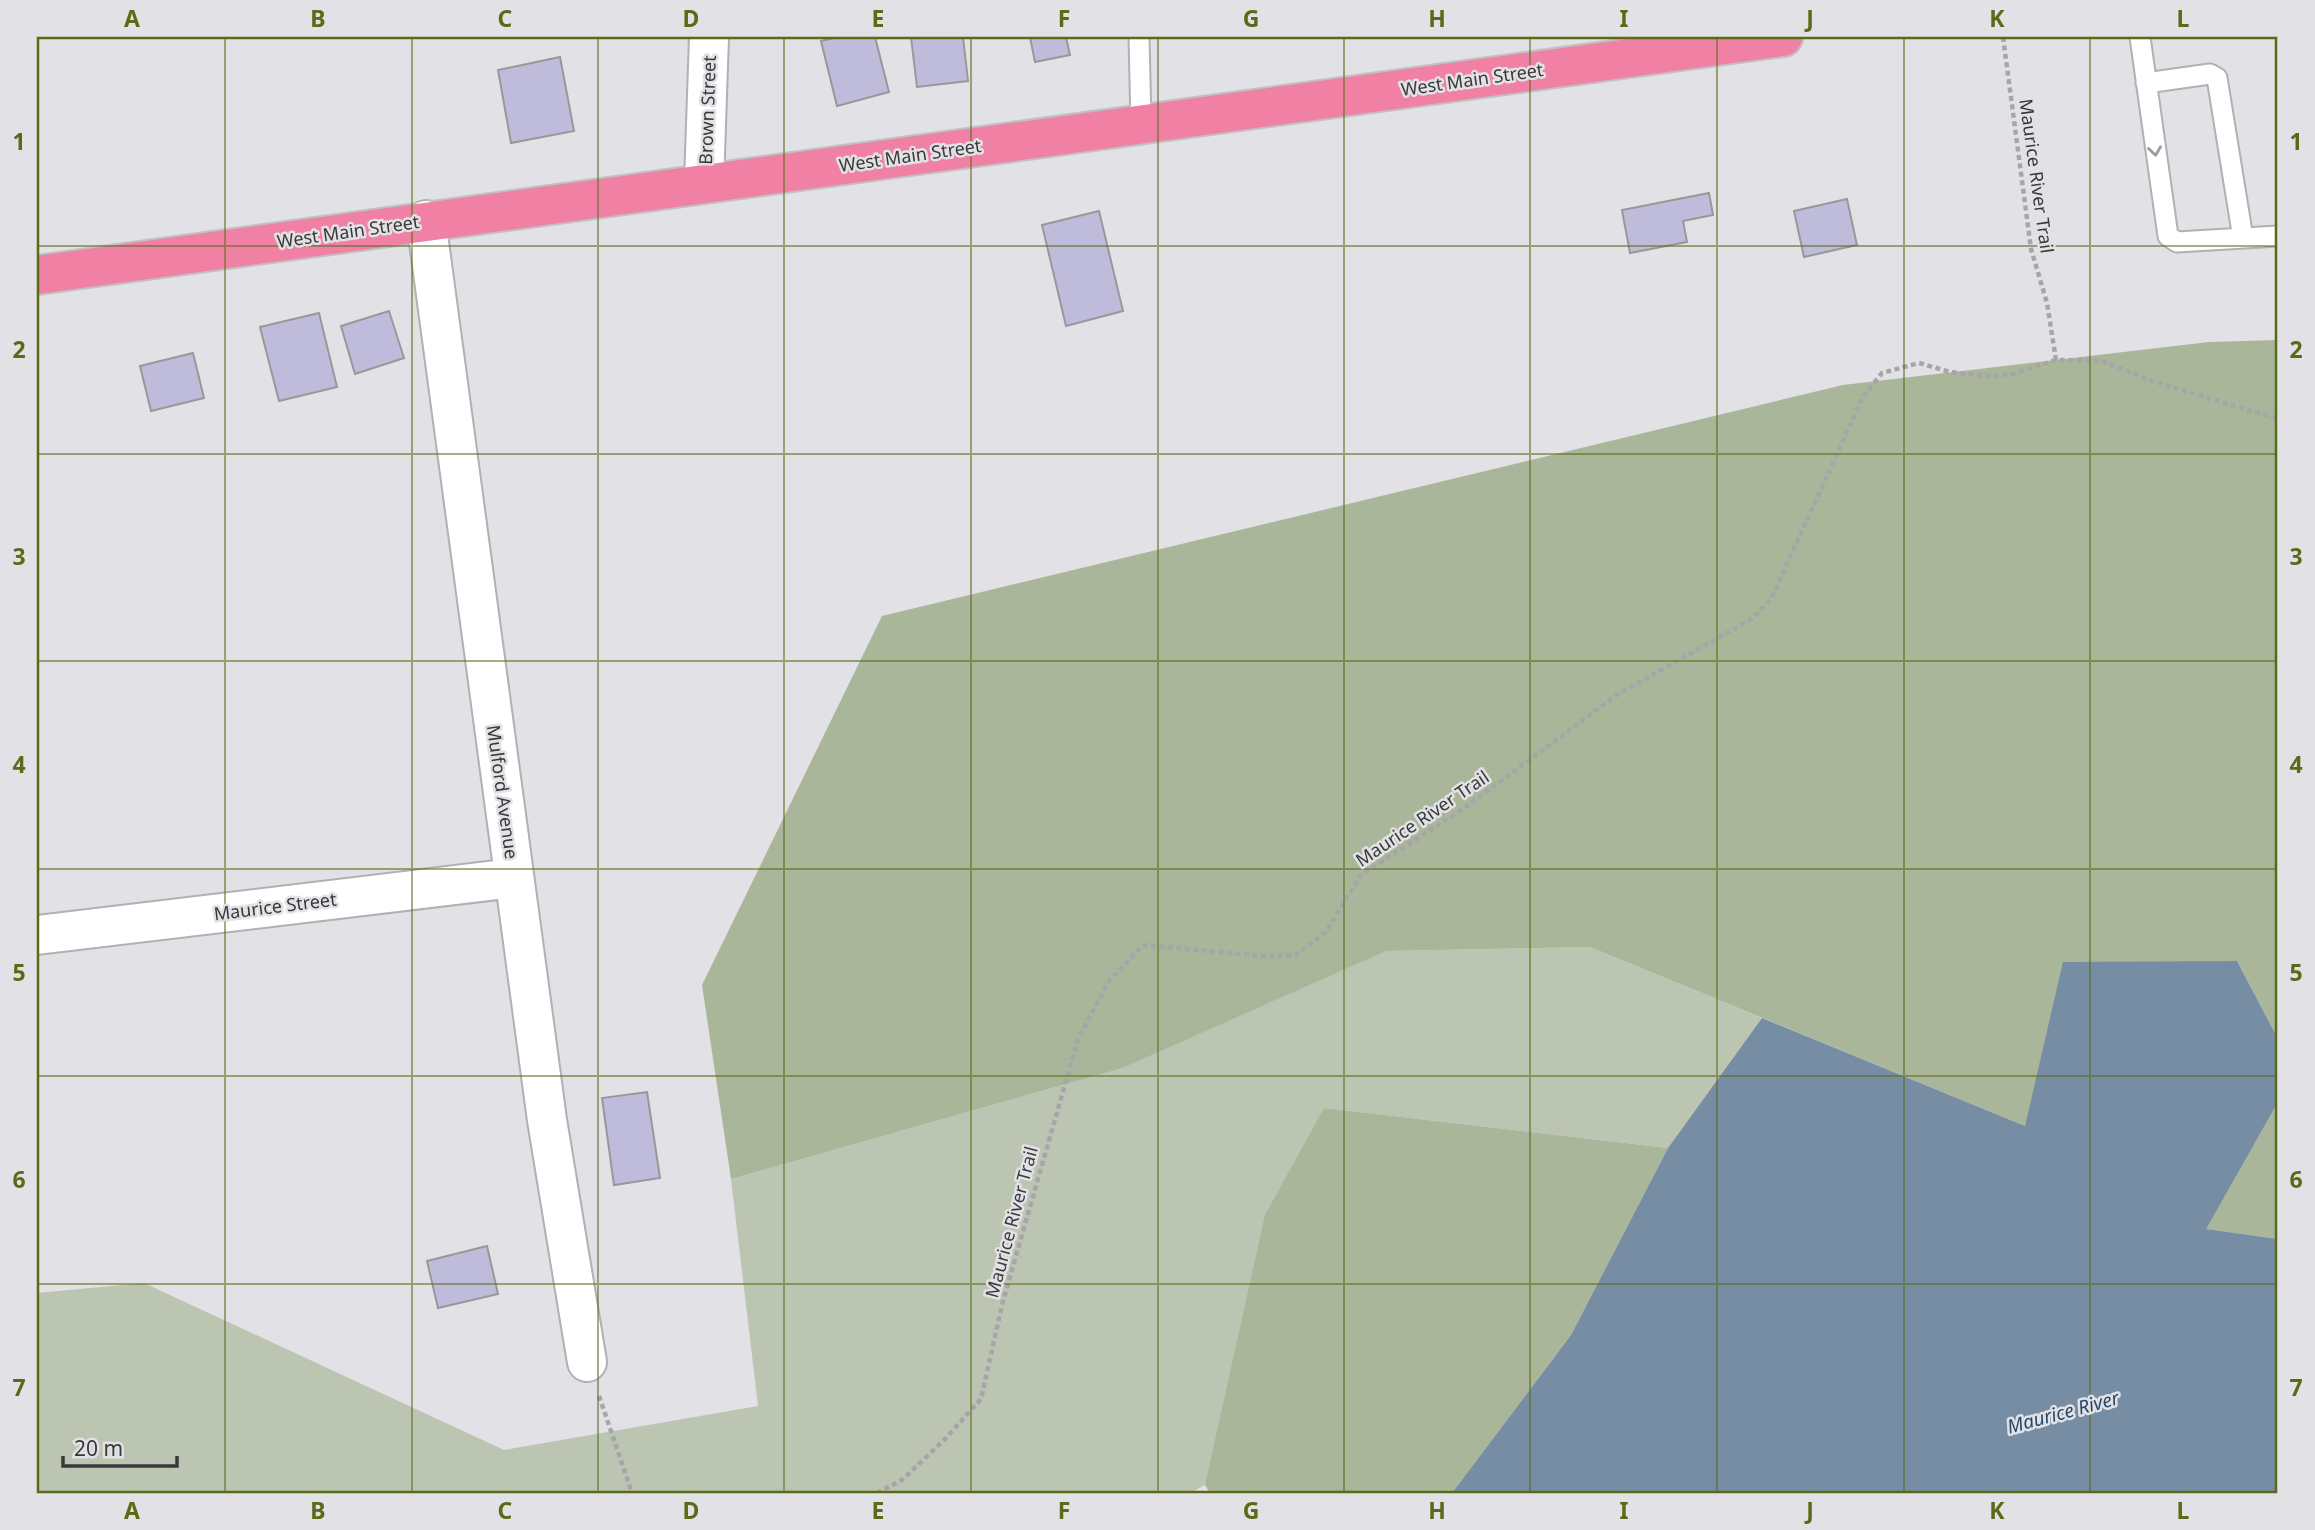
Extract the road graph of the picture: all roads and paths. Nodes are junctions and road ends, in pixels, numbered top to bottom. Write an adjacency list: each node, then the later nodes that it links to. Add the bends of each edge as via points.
1 (709, 37): 8 (street, Brown Street)
2 (1139, 37): 7 (lane)
3 (1783, 37): 7 (highway, West Main Street)
4 (2003, 37): 13 (path, Maurice River Trail, via 2031,249 2047,303)
5 (2140, 37): 6 (lane)
6 (2146, 83): 11 (lane, one-way to 11, via 2168,236 2177,242); 11 (lane, via 2210,74 2217,78)
7 (1141, 125): 8 (highway, West Main Street)
8 (704, 183): 9 (highway, West Main Street)
9 (426, 220): 12 (highway, West Main Street); 15 (street, Mulford Avenue)
10 (2278, 236): 11 (lane)
11 (2243, 239)
12 (37, 275)
13 (2056, 360): 14 (path, Maurice River Trail, via 2102,361); 19 (path, Maurice River Trail, via 2010,375 1950,372 1919,363 1882,373 1863,397 1771,599 1752,619 1618,694 1466,807 1360,876 1326,932 1296,955 1143,945 1108,981 1078,1039 1002,1305 981,1399 902,1480)
14 (2278, 419)
15 (514, 878): 16 (street, Maurice Street); 17 (street, Mulford Avenue)
16 (37, 935)
17 (587, 1362): 18 (path)
18 (632, 1493)
19 (877, 1493)

